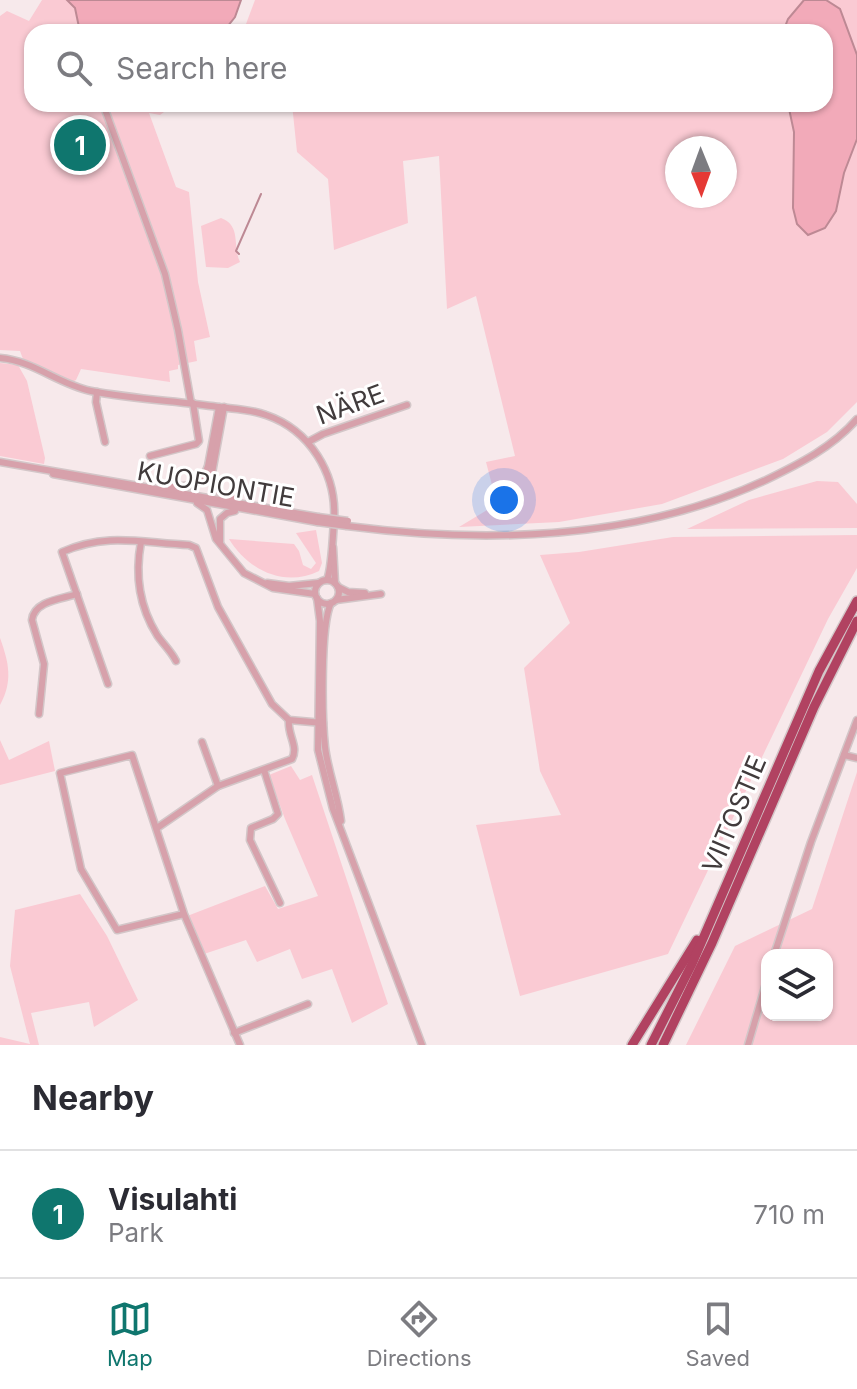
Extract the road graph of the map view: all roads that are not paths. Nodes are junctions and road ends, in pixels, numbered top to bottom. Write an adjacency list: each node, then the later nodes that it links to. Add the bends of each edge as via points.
1 (106, 112): 4 (street, via 165,274)
2 (0, 358): 3 (street)
3 (97, 392): 4 (street); 8 (street)
4 (192, 403): 6 (street); 10 (street, via 199,441)
5 (407, 405): 9 (street, NÄRE)
6 (221, 407): 9 (street, via 267,415); 13 (street, via 208,466 198,483 184,488); 15 (street, via 215,487)
7 (857, 419): 15 (street, KUOPIONTIE, bridge, via 823,449 755,485 689,510 634,523 550,533 404,531)
8 (105, 442)
9 (308, 442): 17 (street, via 332,490)
10 (150, 456)
11 (0, 462): 12 (street, KUOPIONTIE)
12 (22, 466): 13 (street, KUOPIONTIE); 14 (street, KUOPIONTIE)
13 (135, 485): 15 (street, KUOPIONTIE)
14 (179, 498): 15 (street, KUOPIONTIE); 18 (street, via 204,507)
15 (273, 512): 18 (street, via 227,513 219,524)
16 (141, 542): 23 (street, via 102,539 62,552); 28 (street, via 138,585 158,638); 31 (street, via 196,548 218,607 272,704)
17 (332, 544): 20 (street); 22 (street)
18 (221, 546): 19 (street)
19 (256, 580): 21 (street, via 289,586); 24 (street)
20 (327, 580): 21 (street); 22 (street)
21 (318, 583): 24 (street)
22 (337, 585): 26 (street); 26 (street, via 348,592 381,594)
23 (77, 594): 29 (street); 30 (street, via 38,606 33,613 44,664)
24 (316, 596): 26 (street, via 326,604); 33 (street)
25 (857, 601): 40 (highway, VIITOSTIE, via 819,671)
26 (334, 602): 33 (street, via 326,621)
27 (857, 621): 51 (highway, VIITOSTIE)
28 (176, 661)
29 (108, 684)
30 (39, 714)
31 (289, 720): 33 (street); 37 (street, via 292,759)
32 (857, 720): 35 (street)
33 (320, 723): 48 (street, via 318,750 333,809)
34 (202, 742): 38 (street)
35 (844, 755): 36 (street); 43 (street)
36 (857, 758)
37 (264, 770): 38 (street); 41 (street, via 278,814 251,828 250,840)
38 (218, 786): 39 (street)
39 (157, 828): 42 (street); 42 (street, via 132,755 60,773 81,869 117,930)
40 (726, 888): 49 (highway); 50 (highway, VIITOSTIE)
41 (280, 903)
42 (184, 914): 46 (street)
43 (776, 949)
44 (761, 1001): 52 (street)
45 (308, 1004): 46 (street)
46 (234, 1033): 47 (street)
47 (240, 1045)
48 (422, 1045)
49 (632, 1045)
50 (651, 1045)
51 (664, 1045)
52 (748, 1045)

